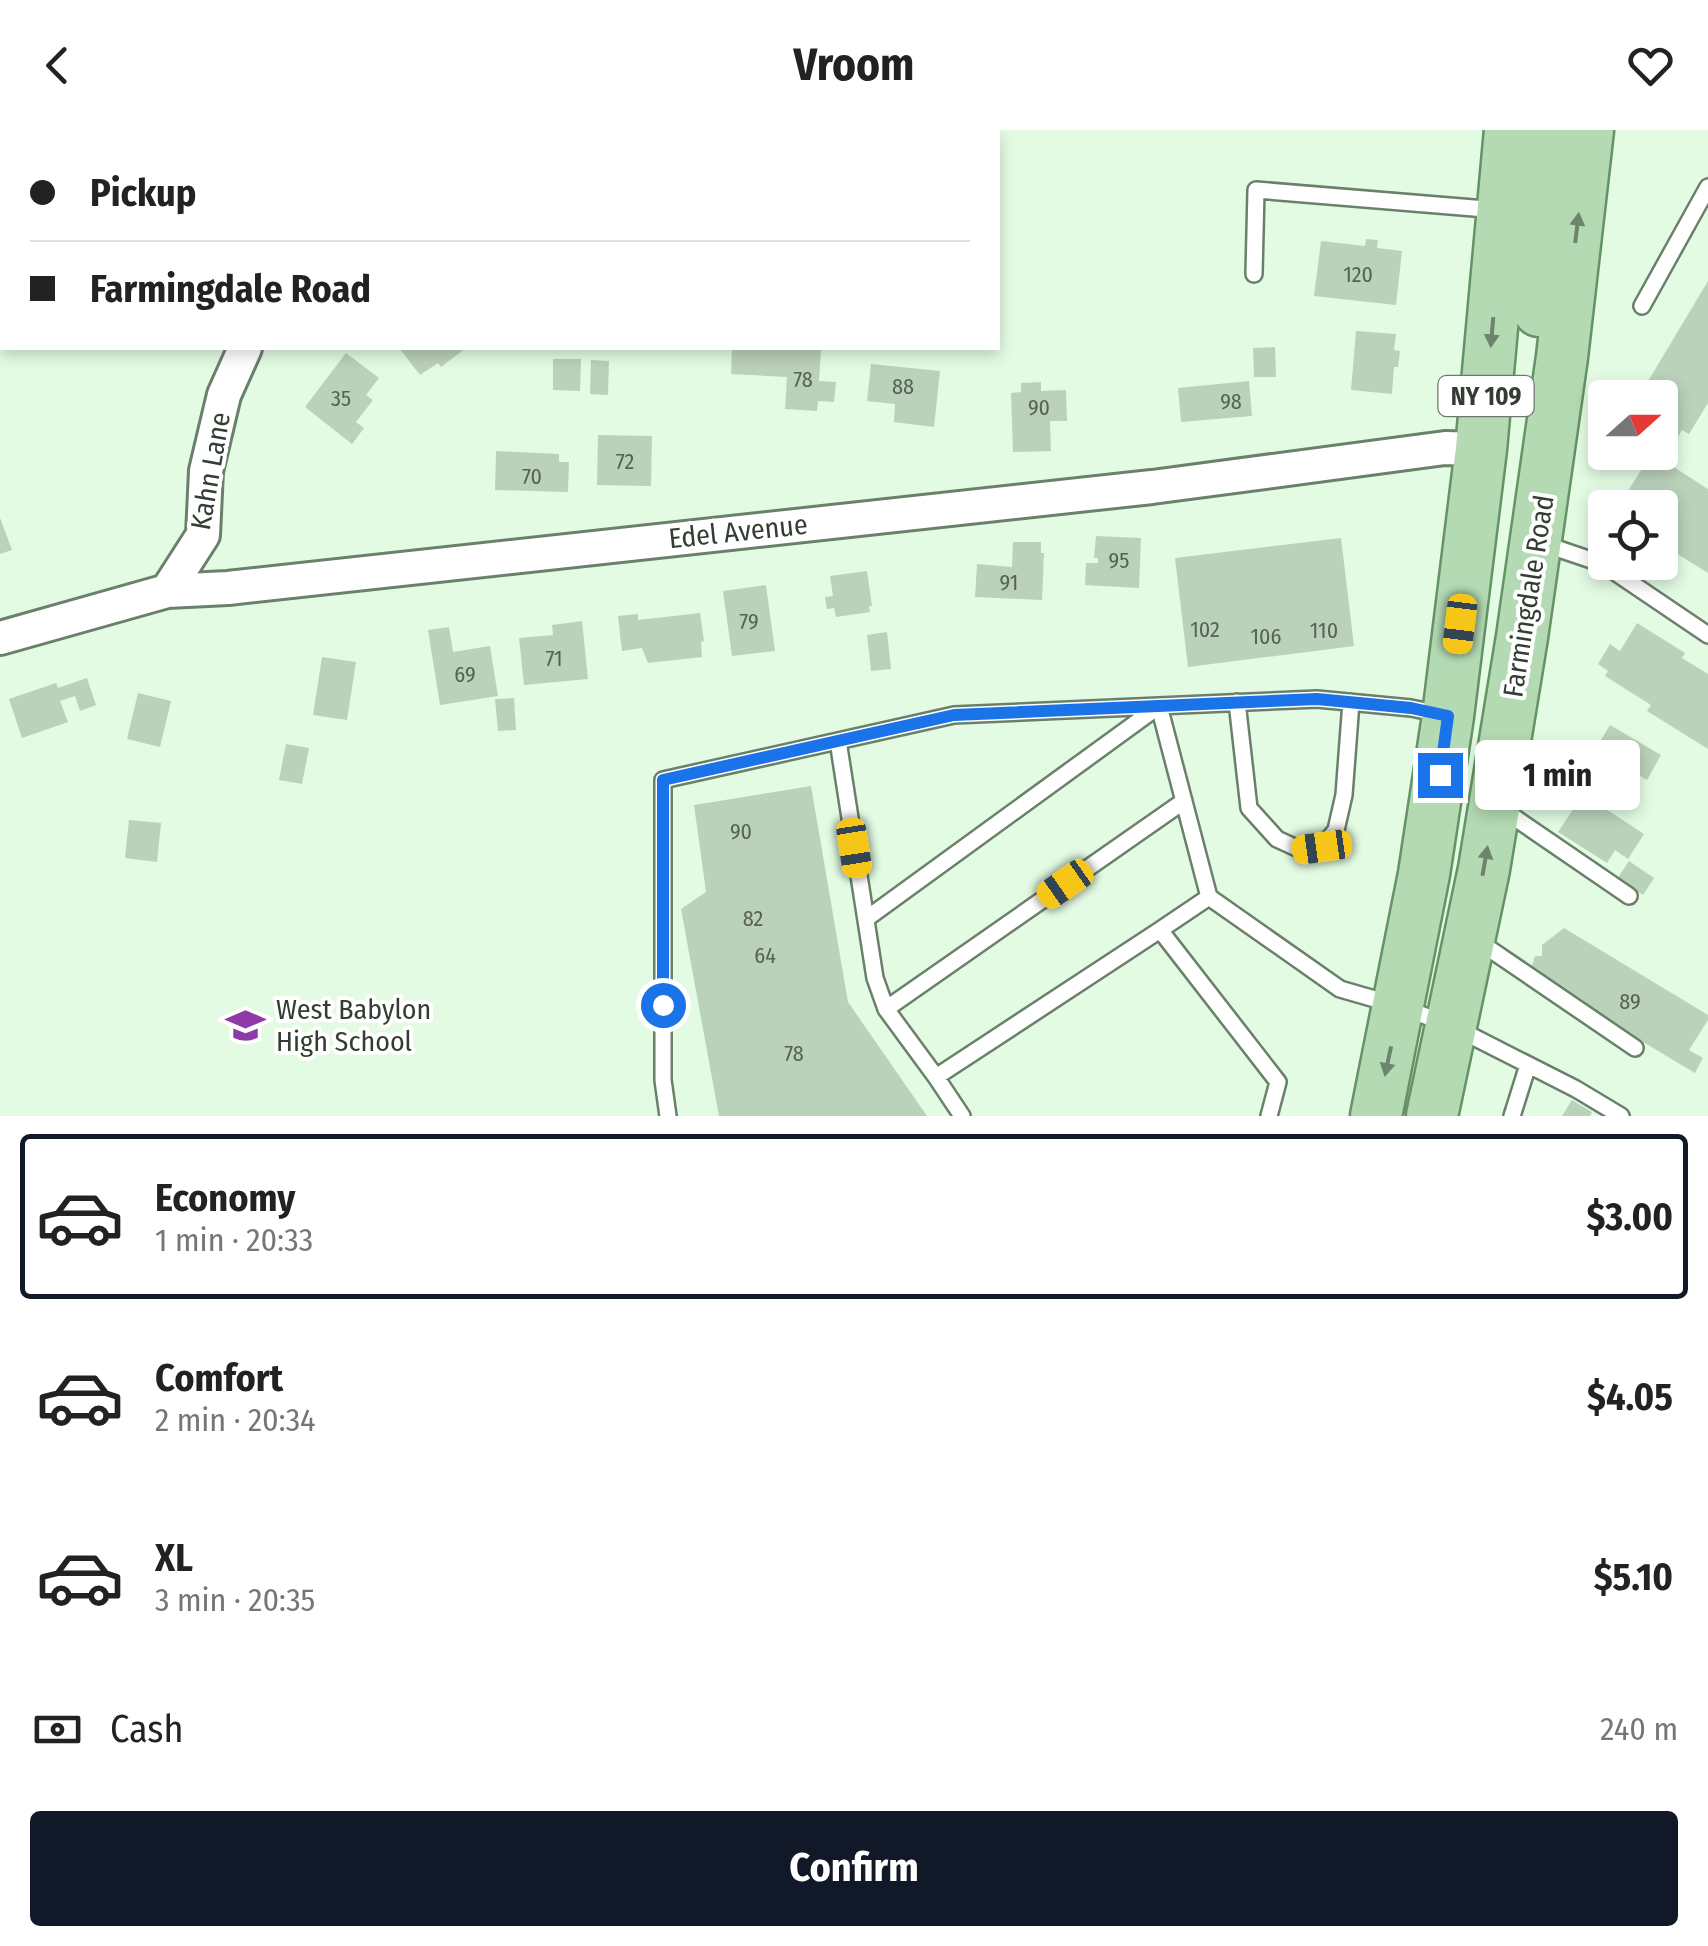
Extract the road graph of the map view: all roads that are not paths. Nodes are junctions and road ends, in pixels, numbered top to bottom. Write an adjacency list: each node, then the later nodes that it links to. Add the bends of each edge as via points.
1 (1510, 130): 5 (main road, NY 109)
2 (1546, 130): 10 (main road, via 1538,370)
3 (1588, 130): 10 (main road, Farmingdale Road / NY 109, one-way to 3)
4 (1708, 187): 7 (lane)
5 (1502, 210): 6 (lane, via 1256,190); 9 (main road, NY 109, one-way to 9)
6 (1254, 274)
7 (1642, 306)
8 (244, 350): 12 (street, Kahn Lane, via 224,395 206,472 203,535)
9 (1481, 450): 12 (street, Edel Avenue, via 1445,448 1152,488); 18 (main road, NY 109)
10 (1549, 460): 11 (main road, Farmingdale Road / NY 109)
11 (1536, 541): 13 (lane, via 1604,564); 21 (main road, Farmingdale Road / NY 109)
12 (167, 591): 14 (street, Edel Avenue)
13 (1708, 636)
14 (0, 638)
15 (1236, 702): 16 (lane); 16 (lane, via 1249,808 1277,839 1301,850 1322,847 1336,830); 17 (lane)
16 (1351, 702): 18 (lane)
17 (1159, 706): 19 (lane, via 954,715); 20 (lane); 24 (lane)
18 (1448, 716): 27 (main road, NY 109)
19 (838, 740): 24 (lane); 33 (lane, via 663,780)
20 (1184, 801): 23 (lane); 28 (lane)
21 (1495, 804): 22 (lane); 26 (main road, Farmingdale Road / NY 109, one-way to 21)
22 (1629, 896)
23 (1209, 897): 25 (lane); 27 (lane, via 1340,989)
24 (866, 919): 28 (lane)
25 (1160, 930): 32 (lane); 35 (lane, via 1278,1082)
26 (1471, 936): 29 (main road, Farmingdale Road / NY 109); 30 (lane)
27 (1399, 1006): 29 (lane); 36 (main road, NY 109, one-way to 36)
28 (886, 1009): 32 (lane)
29 (1452, 1026): 31 (lane); 37 (main road, Farmingdale Road / NY 109)
30 (1634, 1048)
31 (1528, 1065): 38 (lane); 39 (lane)
32 (936, 1077): 34 (lane)
33 (668, 1116)
34 (962, 1116)
35 (1269, 1116)
36 (1376, 1116)
37 (1432, 1116)
38 (1512, 1116)
39 (1621, 1116)

